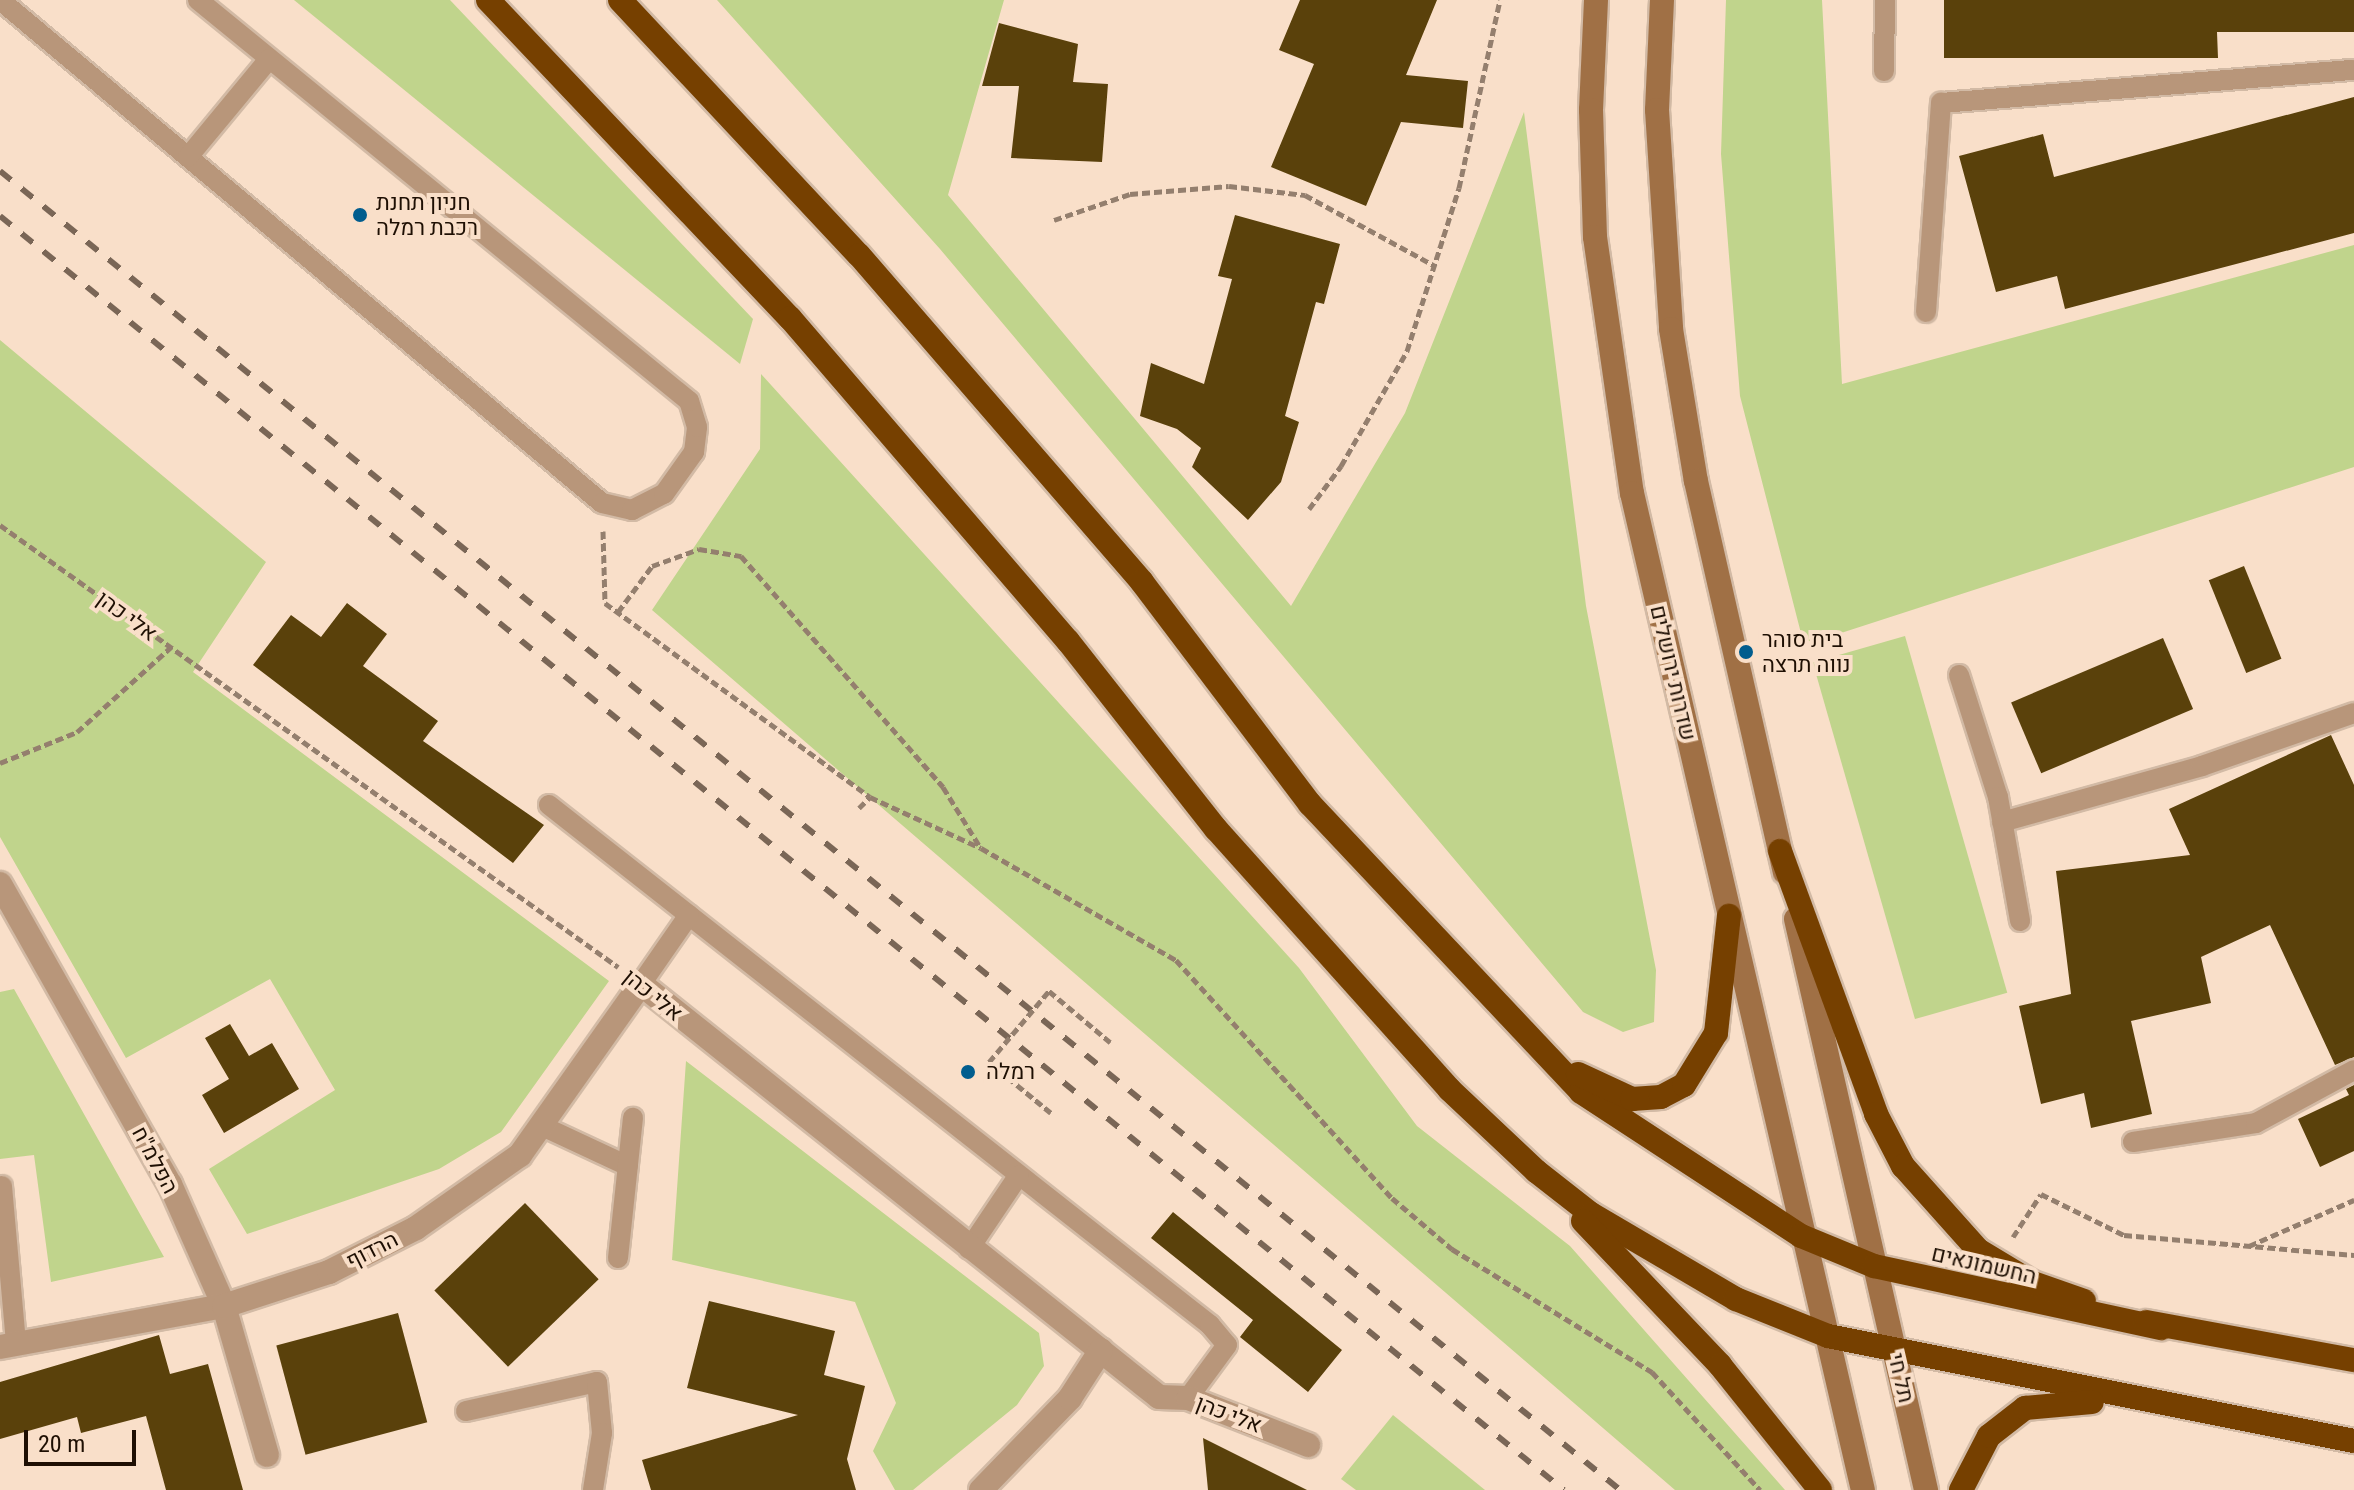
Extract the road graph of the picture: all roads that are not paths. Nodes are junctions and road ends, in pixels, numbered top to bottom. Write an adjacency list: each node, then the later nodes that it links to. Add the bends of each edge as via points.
1 (0, 0): 11 (lane)
2 (198, 0): 8 (lane)
3 (488, 0): 27 (highway, via 790,318 1068,641 1216,829)
4 (620, 0): 23 (highway, החשמונאים, via 869,266 1142,582 1310,804)
5 (1596, 0): 20 (main road, שדרות ירושלים, via 1591,110 1606,338 1632,493)
6 (1662, 0): 17 (main road, via 1657,110 1671,329 1696,481)
7 (1885, 0): 10 (lane)
8 (269, 59): 11 (lane); 11 (lane, via 689,401 697,427 694,452 682,476 664,494 632,510 602,503)
9 (2354, 70): 12 (lane, via 1941,103)
10 (1884, 71)
11 (188, 157)
12 (1926, 312)
13 (1959, 675): 16 (lane)
14 (2354, 713): 16 (lane, via 2202,766)
15 (549, 805): 19 (lane)
16 (2002, 822): 21 (lane)
17 (1780, 851): 35 (main road); 37 (highway, via 1876,1114 1923,1191 1978,1250 2033,1283)
18 (0, 884): 36 (street, הפלמ"ח, via 170,1184)
19 (689, 915): 22 (lane); 30 (lane)
20 (1729, 916): 23 (highway, via 1716,1033 1684,1085 1661,1097 1632,1099); 32 (main road, שדרות ירושלים)
21 (2020, 921)
22 (641, 984): 26 (street, הרדוף); 33 (street, אלי כהן)
23 (1533, 1047): 32 (highway, החשמונאים, via 1581,1092 1654,1144)
24 (2354, 1070): 28 (lane, via 2256,1123)
25 (633, 1118): 29 (lane)
26 (540, 1125): 29 (lane); 36 (street, הרדוף, via 520,1155 416,1228 329,1272)
27 (1498, 1138): 38 (highway, via 1591,1214 1654,1253 1736,1299); 52 (highway, via 1652,1288)
28 (2133, 1142)
29 (628, 1166): 34 (lane)
30 (1019, 1175): 33 (lane); 43 (lane, via 1227,1345)
31 (2, 1186): 39 (lane)
32 (1801, 1236): 35 (highway, החשמונאים); 38 (main road, שדרות ירושלים)
33 (969, 1249): 40 (street, אלי כהן)
34 (618, 1258)
35 (1874, 1266): 37 (highway, החשמונאים); 41 (main road, תל חי)
36 (224, 1306): 39 (street, הרדוף); 48 (street, הפלמ"ח)
37 (2161, 1328): 42 (highway)
38 (1828, 1336): 41 (highway); 53 (main road)
39 (8, 1345)
40 (1101, 1350): 43 (street, אלי כהן, via 1159,1397); 49 (street, via 1070,1398)
41 (1895, 1355): 44 (highway); 54 (main road, תל חי)
42 (2354, 1360)
43 (1188, 1398): 47 (street, אלי כהן)
44 (2174, 1408): 46 (highway); 55 (highway, via 2080,1401 2025,1408 1989,1436)
45 (466, 1411): 50 (lane, via 597,1382 602,1433)
46 (2354, 1441)
47 (1308, 1445)
48 (267, 1455)
49 (995, 1481): 51 (street)
50 (593, 1490)
51 (981, 1490)
52 (1820, 1490)
53 (1863, 1490)
54 (1926, 1490)
55 (1961, 1490)

